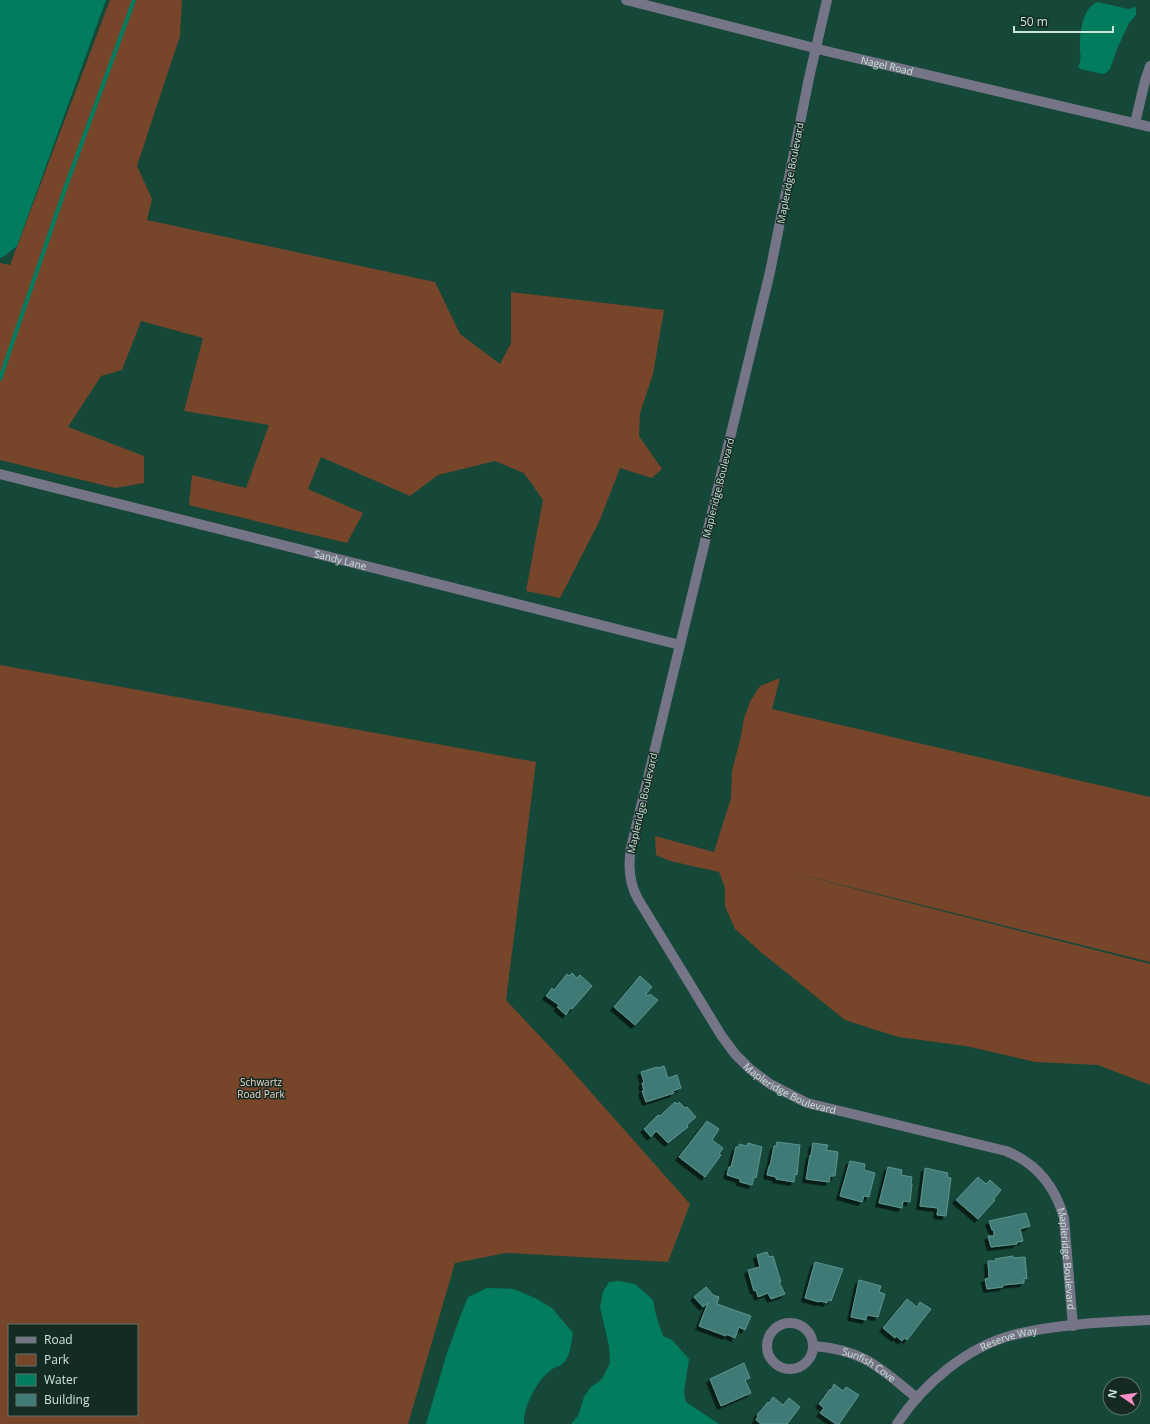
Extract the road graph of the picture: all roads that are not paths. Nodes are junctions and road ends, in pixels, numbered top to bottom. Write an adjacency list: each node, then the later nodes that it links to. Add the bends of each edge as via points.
1 (626, 0): 3 (street, Nagel Road)
2 (827, 0): 3 (street, Mapleridge Boulevard)
3 (816, 48): 5 (street, Nagel Road); 8 (street, Mapleridge Boulevard, via 770,272)
4 (1150, 66): 5 (street)
5 (1134, 123): 6 (street, Nagel Road)
6 (1150, 127)
7 (0, 474): 8 (street, Sandy Lane)
8 (680, 645): 10 (street, Mapleridge Boulevard, via 631,848 630,876 638,900 728,1045 743,1063 770,1084 807,1103 1006,1151 1023,1158 1038,1171 1051,1187 1064,1218)
9 (1150, 1320): 10 (street, Reserve Way)
10 (1074, 1326): 12 (street, Reserve Way, via 1012,1335 991,1344 952,1365)
11 (814, 1346): 11 (street, via 813,1338 804,1326 789,1322 774,1329 767,1342 767,1350 774,1363 788,1370 803,1366 813,1354); 12 (street, Sunfish Cove, via 842,1350 866,1359)
12 (917, 1398): 13 (street, Reserve Way)
13 (897, 1424)

